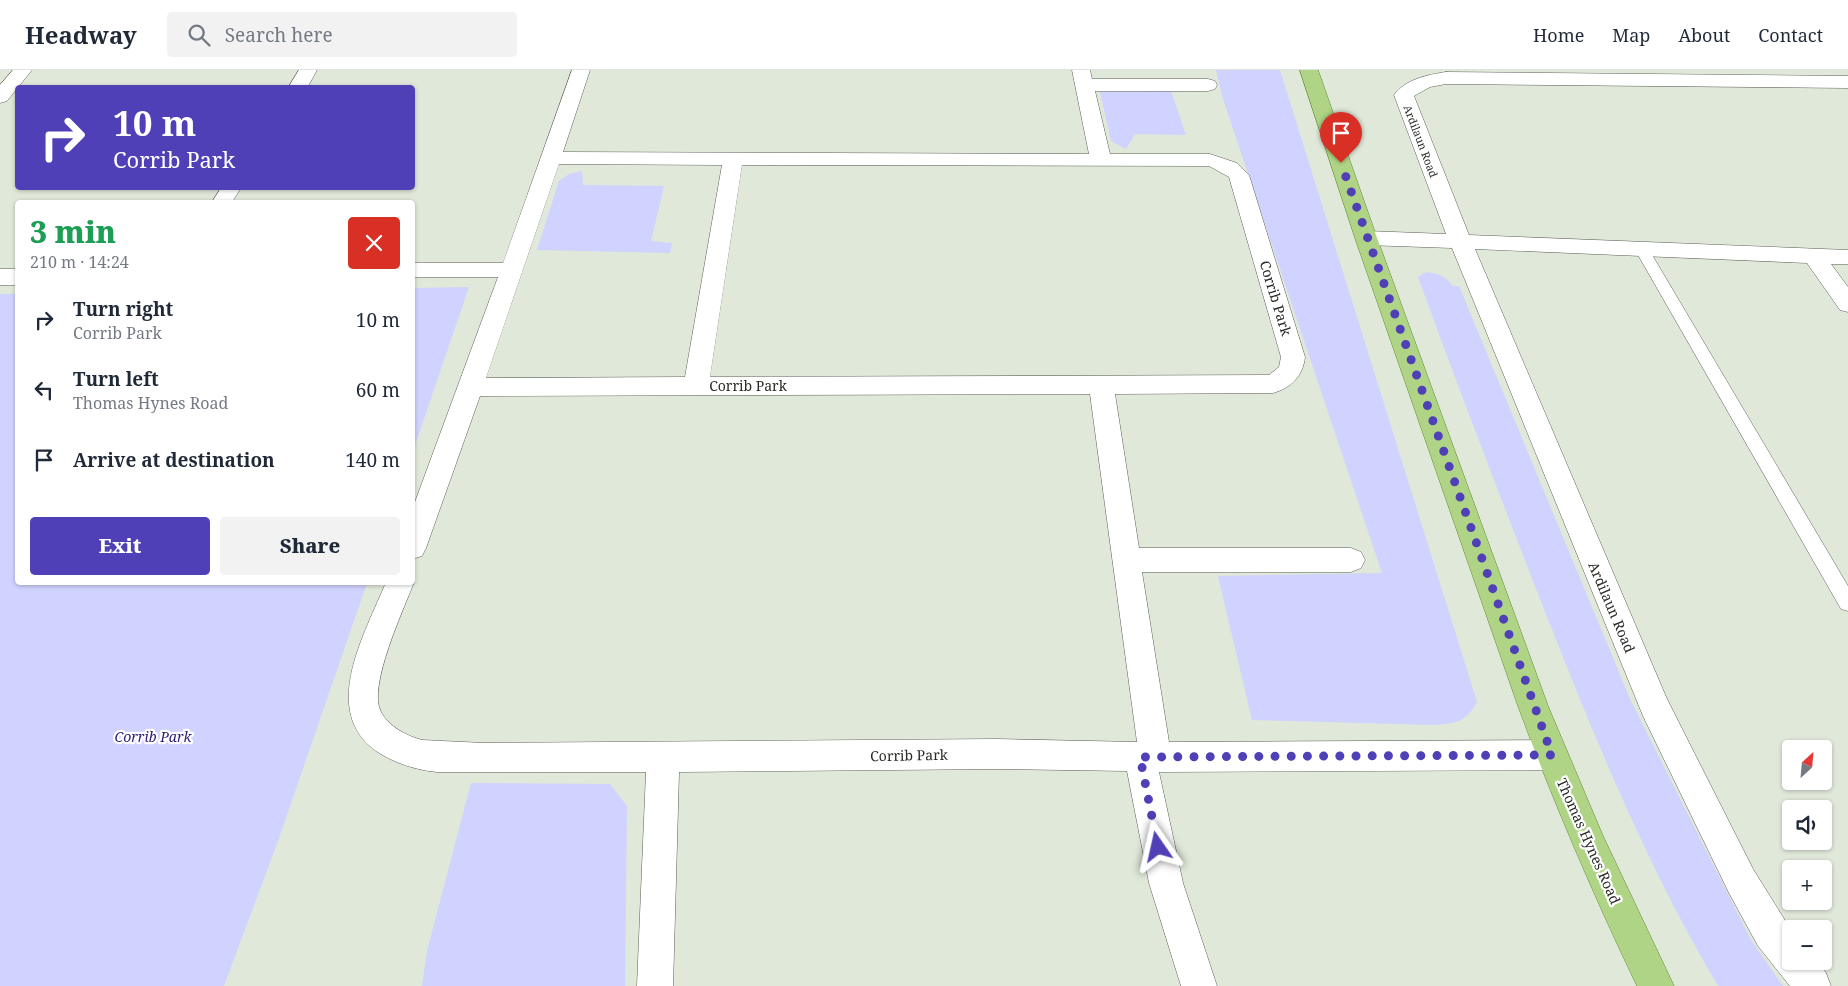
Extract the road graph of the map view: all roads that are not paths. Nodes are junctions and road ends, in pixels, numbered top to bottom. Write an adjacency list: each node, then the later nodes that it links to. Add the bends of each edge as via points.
1 (23, 70): 9 (street)
2 (308, 70): 7 (street)
3 (581, 70): 10 (street)
4 (1309, 70): 13 (main road, Thomas Hynes Road)
5 (1083, 78): 8 (street); 12 (street)
6 (1848, 82): 14 (street, Ardilaun Road, via 1446,78 1421,82 1404,95)
7 (299, 85)
8 (1208, 85)
9 (0, 98)
10 (551, 158): 11 (street, Corrib Park); 19 (street)
11 (733, 159): 12 (street, Corrib Park); 24 (street, Corrib Park)
12 (1101, 160): 23 (street, Corrib Park, via 1210,160 1233,168 1239,175 1293,357 1292,367 1284,378 1273,384)
13 (1366, 238): 14 (street); 31 (main road, Thomas Hynes Road)
14 (1460, 242): 15 (street); 34 (street, Ardilaun Road, via 1654,706 1741,881)
15 (1641, 248): 16 (street); 30 (lane)
16 (1814, 256): 17 (street); 22 (street)
17 (1848, 257)
18 (415, 270): 19 (street)
19 (513, 270): 25 (street)
20 (0, 277): 21 (street)
21 (15, 277)
22 (1848, 304)
23 (1101, 384): 24 (street, Corrib Park); 27 (street)
24 (696, 385): 25 (street, Corrib Park)
25 (472, 387): 26 (street)
26 (415, 540)
27 (1126, 560): 28 (street); 32 (street)
28 (1351, 560)
29 (399, 585): 33 (street, Corrib Park, via 369,664 363,702 368,718 378,732 399,748 423,755 484,758)
30 (1848, 603)
31 (1552, 755): 32 (street, Corrib Park); 38 (main road, Thomas Hynes Road)
32 (1147, 757): 33 (street, Corrib Park, via 997,754); 37 (street, via 1166,883)
33 (663, 758): 36 (street)
34 (1782, 947)
35 (1800, 970): 39 (street, Ardilaun Road)
36 (655, 986)
37 (1199, 986)
38 (1656, 986)
39 (1813, 986)

